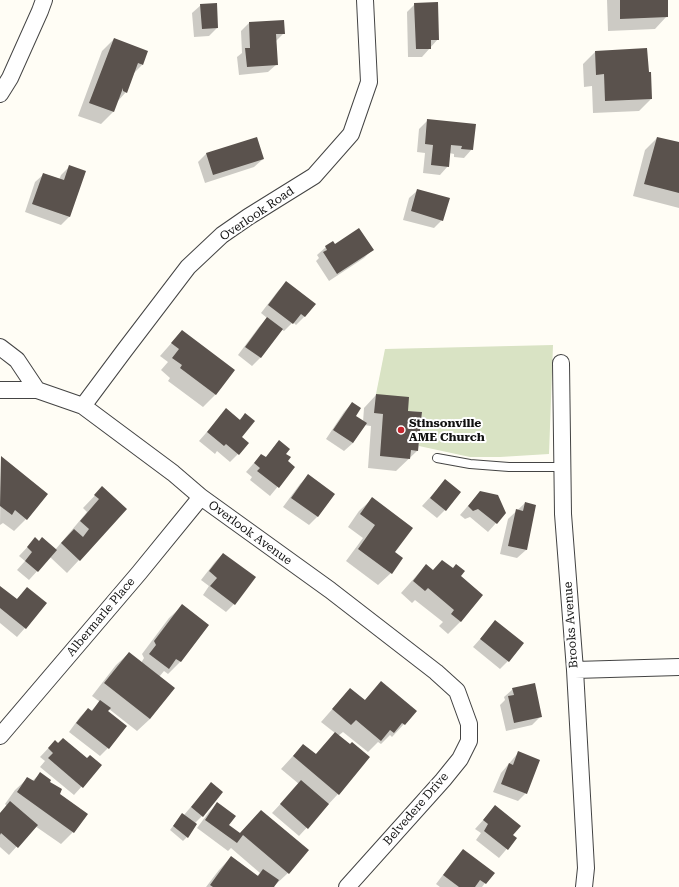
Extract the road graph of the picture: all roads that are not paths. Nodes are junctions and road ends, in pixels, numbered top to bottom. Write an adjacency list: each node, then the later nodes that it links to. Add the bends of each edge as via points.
1 (44, 0): 3 (street, via 10,78)
2 (365, 0): 8 (street, Overlook Road, via 369,82 351,134 314,176 222,235 188,267)
3 (0, 94)
4 (0, 348): 7 (street, via 17,360)
5 (561, 363): 10 (street, Brooks Avenue)
6 (0, 390): 7 (street, Overlook Avenue)
7 (37, 390): 8 (street, Overlook Avenue)
8 (83, 406): 11 (street, Overlook Avenue, via 174,473)
9 (437, 458): 10 (lane, via 509,467)
10 (562, 466): 13 (street, Brooks Avenue, via 563,514)
11 (202, 497): 14 (street, Overlook Avenue, via 330,590 436,672 457,690); 15 (street, Albermarle Place)
12 (679, 666): 13 (street)
13 (575, 670): 17 (street, Brooks Avenue, via 586,868)
14 (470, 724): 16 (street, Belvedere Drive, via 469,741 460,759)
15 (0, 736)
16 (348, 887)
17 (584, 887)

